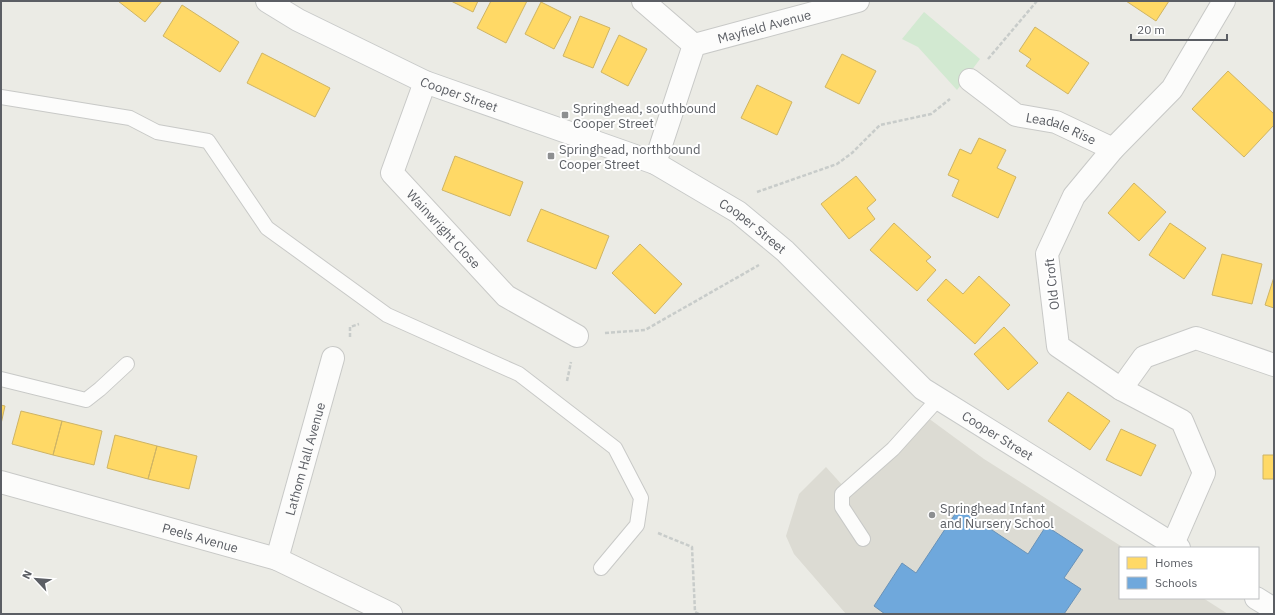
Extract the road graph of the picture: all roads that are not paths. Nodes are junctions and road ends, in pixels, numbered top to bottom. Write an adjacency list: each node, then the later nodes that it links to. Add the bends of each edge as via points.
1 (267, 1): 7 (street, Cooper Street, via 298,20)
2 (643, 1): 5 (street)
3 (858, 1): 5 (street, Mayfield Avenue)
4 (1224, 1): 9 (street, Old Croft, via 1172,89)
5 (694, 45): 10 (street)
6 (970, 80): 9 (street, Leadale Rise, via 1016,115 1056,122)
7 (425, 82): 10 (street, Cooper Street); 11 (street, Wainwright Close, via 392,172 506,296)
8 (1, 97): 22 (lane, via 130,118 157,132 208,141 267,228 388,315 519,374 615,448 641,498 637,525)
9 (1113, 149): 16 (street, Old Croft, via 1074,196 1047,254 1058,346)
10 (655, 163): 17 (street, Cooper Street, via 738,212 784,251 923,389)
11 (577, 336)
12 (333, 358): 21 (street, Lathom Hall Avenue)
13 (127, 364): 15 (lane, via 86,400)
14 (1274, 365): 16 (street, via 1196,338 1144,357)
15 (1, 379)
16 (1121, 389): 20 (street, Old Croft, via 1182,421 1204,473)
17 (939, 398): 19 (lane, via 893,449 842,494 842,507); 20 (street, Cooper Street)
18 (1, 482): 21 (street, Peels Avenue)
19 (863, 539)
20 (1176, 546)
21 (277, 559): 25 (street, Peels Avenue)
22 (602, 568)
23 (1258, 599): 24 (street)
24 (1274, 609)
25 (391, 614)

